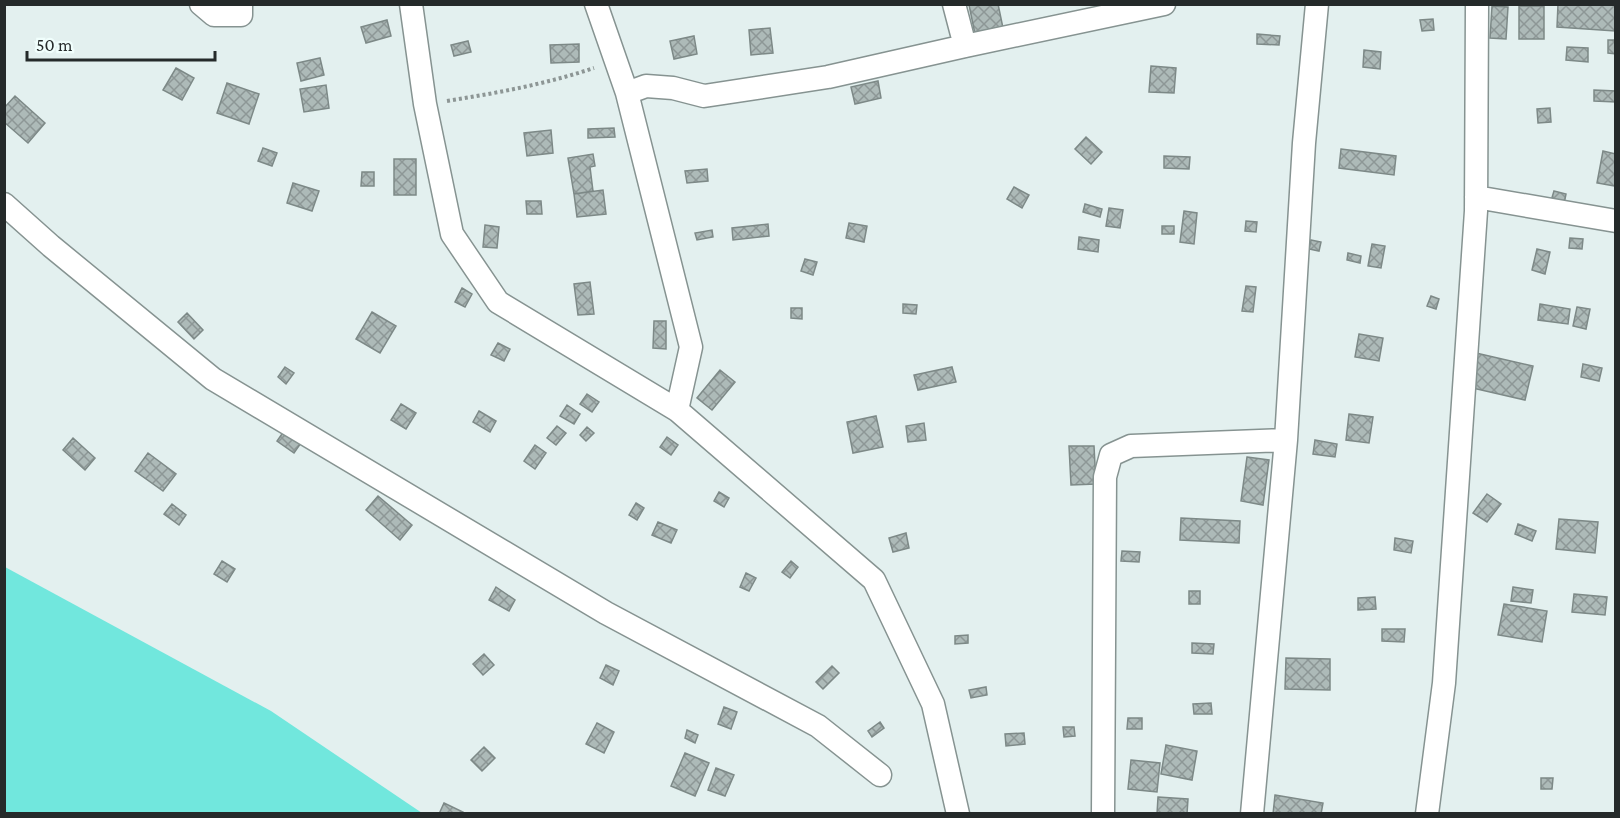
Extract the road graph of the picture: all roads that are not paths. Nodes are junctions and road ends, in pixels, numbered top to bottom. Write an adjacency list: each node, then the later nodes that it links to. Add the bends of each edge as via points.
1 (201, 4): 2 (street, via 214,15 241,15)
2 (241, 4)
3 (411, 4): 14 (street, via 425,104 452,234 498,302)
4 (596, 4): 10 (street)
5 (954, 4): 9 (street)
6 (1164, 4): 9 (street)
7 (1317, 4): 15 (street, via 1304,143)
8 (1477, 4): 11 (street)
9 (964, 46): 10 (street, via 828,77 705,96 646,86)
10 (627, 93): 14 (street, via 691,347)
11 (1476, 197): 13 (street); 20 (street, via 1444,683)
12 (4, 204): 16 (street, via 213,379 606,613 818,726)
13 (1616, 221)
14 (677, 410): 17 (street, via 874,580 933,704)
15 (1286, 440): 18 (street, via 1131,446 1111,455 1105,477); 19 (street)
16 (880, 775)
17 (958, 813)
18 (1103, 813)
19 (1252, 813)
20 (1427, 813)

